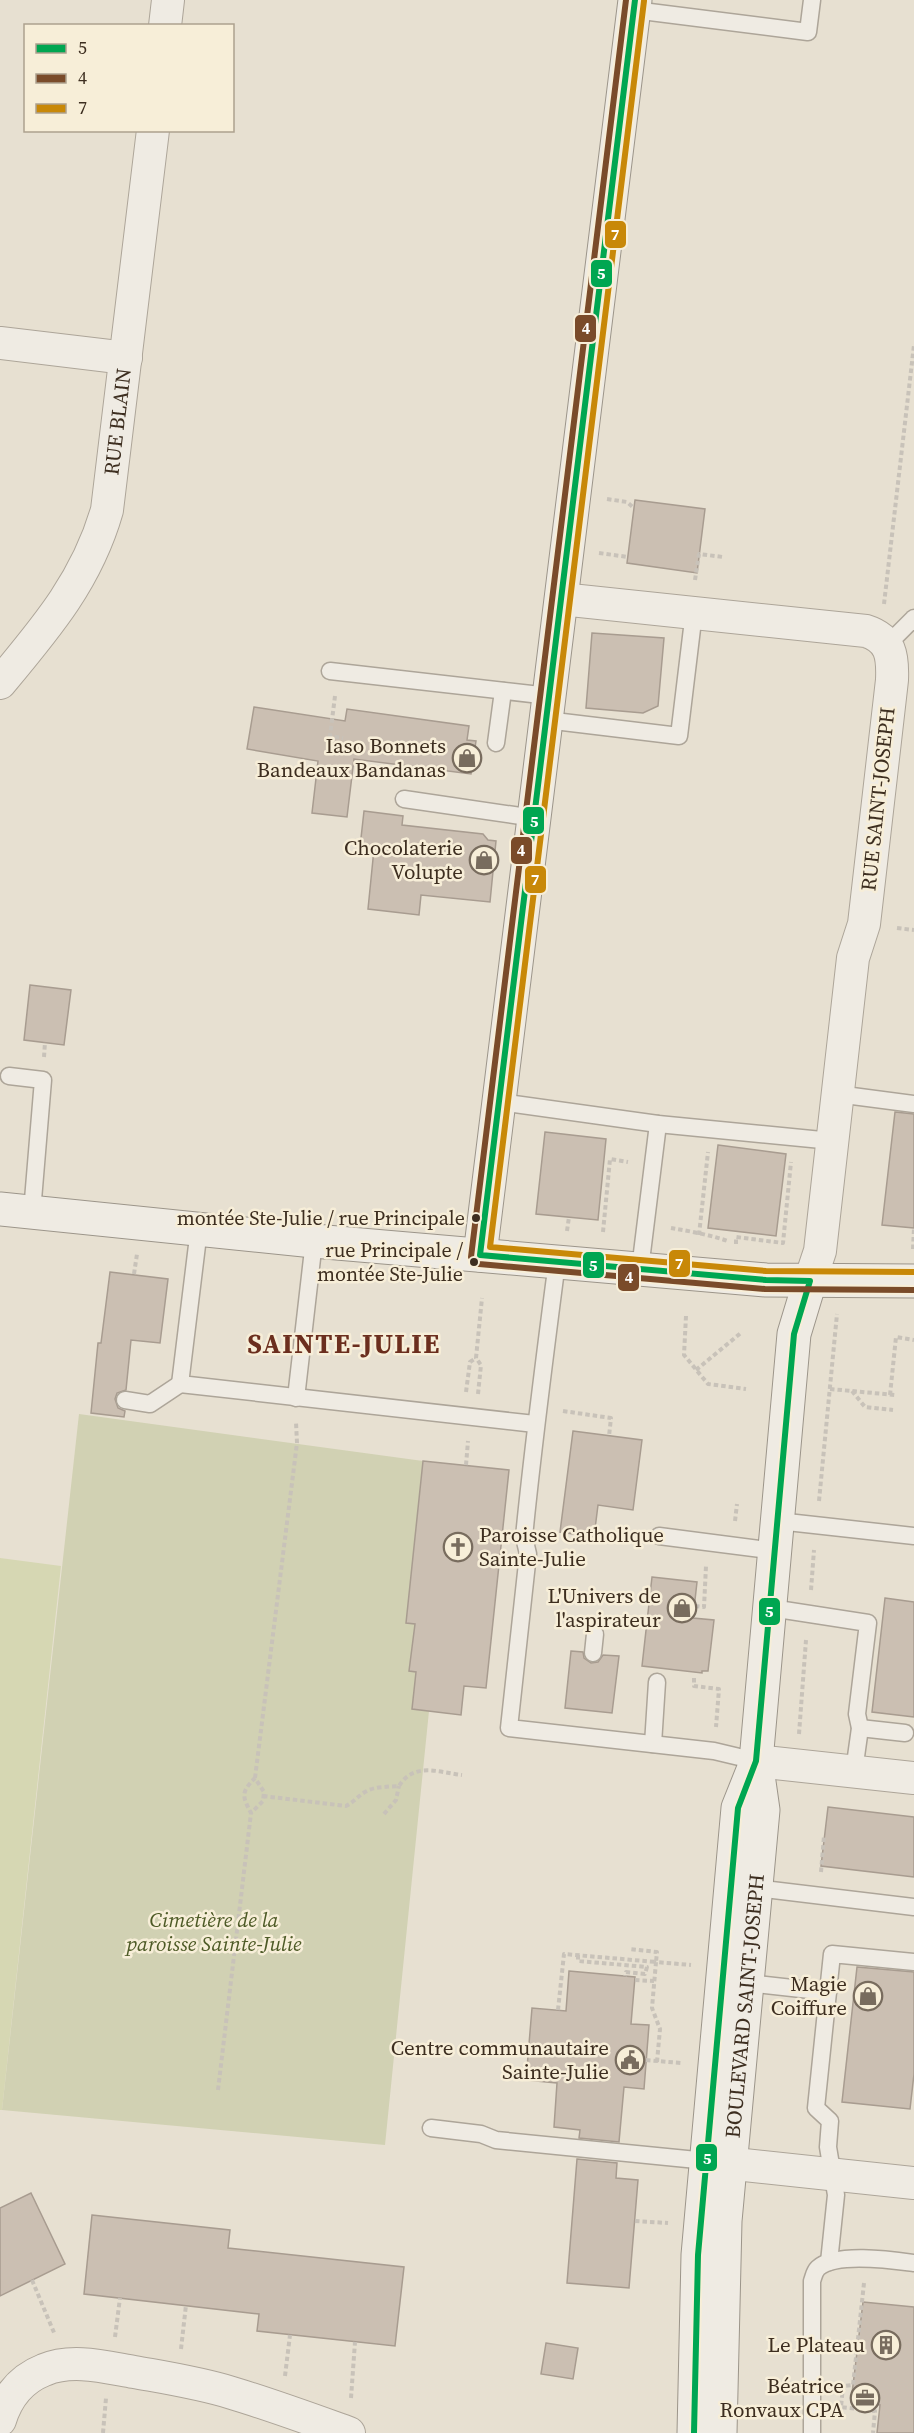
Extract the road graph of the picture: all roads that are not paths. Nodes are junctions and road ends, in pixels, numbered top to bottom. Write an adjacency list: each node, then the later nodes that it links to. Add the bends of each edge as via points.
1 (168, 0): 4 (street)
2 (812, 0): 3 (lane, via 808,32)
3 (635, 5): 8 (street)
4 (165, 24)
5 (153, 132): 7 (street, RUE BLAIN)
6 (0, 344): 7 (street)
7 (126, 358): 13 (street, RUE BLAIN, via 107,510 99,536 73,588)
8 (561, 598): 9 (street); 15 (street)
9 (694, 601): 11 (street, via 866,632); 15 (lane, via 679,736)
10 (914, 618): 11 (lane)
11 (887, 645): 20 (street, RUE SAINT-JOSEPH, via 892,656 892,680 864,924 853,958)
12 (334, 672): 14 (lane)
13 (0, 683)
14 (503, 691): 15 (lane); 16 (lane)
15 (547, 708): 18 (street)
16 (496, 743)
17 (404, 799): 18 (lane)
18 (534, 818): 21 (street)
19 (9, 1076): 26 (lane, via 43,1080)
20 (837, 1094): 22 (lane); 24 (street, RUE SAINT-JOSEPH)
21 (500, 1102): 23 (lane); 29 (street)
22 (914, 1104)
23 (658, 1124): 24 (lane); 31 (lane)
24 (832, 1141): 33 (street, RUE SAINT-JOSEPH, via 820,1251)
25 (0, 1209): 26 (street)
26 (32, 1212): 27 (street)
27 (199, 1229): 28 (street); 34 (lane)
28 (314, 1241): 29 (street); 35 (lane)
29 (480, 1255): 30 (street)
30 (557, 1262): 31 (street); 37 (lane)
31 (640, 1269): 33 (street)
32 (913, 1269): 33 (street)
33 (810, 1281): 39 (street, BOULEVARD SAINT-JOSEPH, via 794,1334)
34 (180, 1384): 35 (lane); 36 (lane, via 150,1404)
35 (296, 1398): 37 (lane)
36 (125, 1400)
37 (535, 1424): 47 (lane, via 524,1537 528,1554 509,1728)
38 (659, 1536): 39 (lane)
39 (777, 1536): 40 (lane); 41 (street, BOULEVARD SAINT-JOSEPH)
40 (914, 1536)
41 (771, 1608): 45 (lane, via 868,1623 857,1714); 48 (street, BOULEVARD SAINT-JOSEPH)
42 (595, 1635): 43 (lane)
43 (592, 1653)
44 (657, 1682): 47 (lane)
45 (860, 1728): 46 (lane); 49 (lane)
46 (905, 1733)
47 (653, 1744): 48 (lane, via 714,1751)
48 (756, 1761): 49 (street); 51 (street, BOULEVARD SAINT-JOSEPH, via 763,1810); 57 (street, BOULEVARD SAINT-JOSEPH, via 738,1808)
49 (854, 1771): 50 (street)
50 (914, 1778)
51 (756, 1888): 52 (lane); 54 (street, BOULEVARD SAINT-JOSEPH)
52 (914, 1907)
53 (914, 1962): 55 (lane, via 832,1954)
54 (747, 1983): 55 (lane); 57 (street, BOULEVARD SAINT-JOSEPH)
55 (828, 1992): 58 (lane, via 816,2108 830,2121)
56 (431, 2128): 57 (lane, via 482,2134 496,2140)
57 (718, 2162): 58 (street); 64 (street, BOULEVARD SAINT-JOSEPH, via 699,2255); 65 (street, BOULEVARD SAINT-JOSEPH, via 723,2283)
58 (832, 2174): 59 (street); 60 (lane, via 836,2195)
59 (914, 2183)
60 (829, 2262): 61 (lane, via 861,2258); 66 (lane, via 819,2266 812,2281)
61 (914, 2263)
62 (0, 2420): 63 (street, via 13,2392 27,2379 44,2370 74,2364 97,2365 231,2392)
63 (345, 2431)
64 (694, 2433)
65 (720, 2433)
66 (812, 2433)

